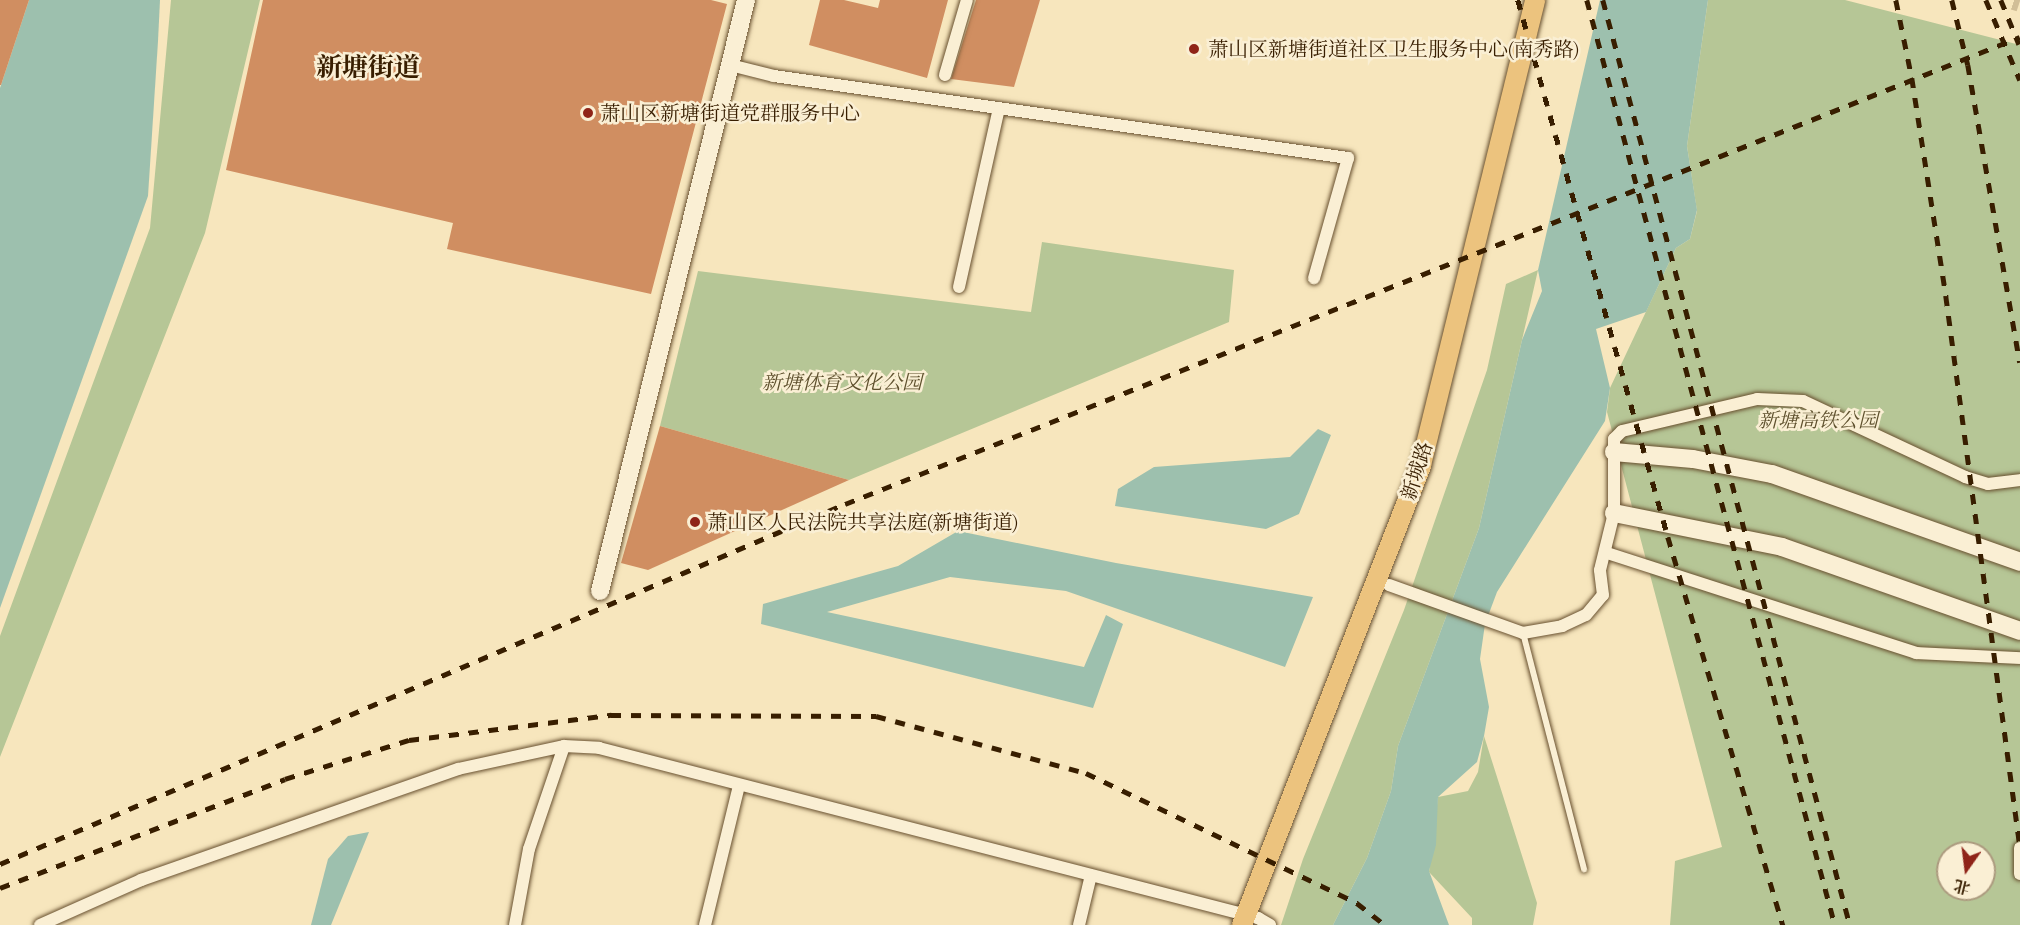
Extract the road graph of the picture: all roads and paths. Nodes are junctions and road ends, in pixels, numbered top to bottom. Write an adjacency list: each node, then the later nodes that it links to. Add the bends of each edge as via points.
1 (746, 0): 5 (street)
2 (967, 0): 6 (street)
3 (1535, 0): 26 (main road, 新城路, via 1421,465)
4 (1547, 0): 15 (main road, 新城路, via 1432,469)
5 (730, 66): 7 (street, via 774,76); 16 (street)
6 (945, 75)
7 (999, 108): 8 (street, via 1348,158); 9 (street)
8 (1314, 278)
9 (959, 287)
10 (1614, 452): 11 (street, via 1614,439 1622,431 1777,397 1803,400 1949,472 1988,484); 12 (street); 14 (street, via 1693,459 1772,474)
11 (2020, 480)
12 (1614, 513): 13 (street); 17 (street, via 1782,547)
13 (1607, 553): 18 (street, via 1600,570 1603,595 1586,615 1562,626); 19 (street, via 1916,654)
14 (2020, 562)
15 (1389, 585): 18 (street); 26 (main road, 新城路)
16 (600, 591)
17 (2020, 631)
18 (1522, 633): 23 (lane)
19 (2020, 658)
20 (564, 746): 21 (street, via 599,748); 27 (street, via 458,769 141,880); 28 (street, via 528,849)
21 (739, 785): 25 (street); 29 (street)
22 (2020, 848): 24 (street)
23 (1584, 869)
24 (2020, 874)
25 (1091, 875): 26 (street); 30 (street)
26 (1254, 922)
27 (40, 925)
28 (515, 925)
29 (705, 925)
30 (1079, 925)

